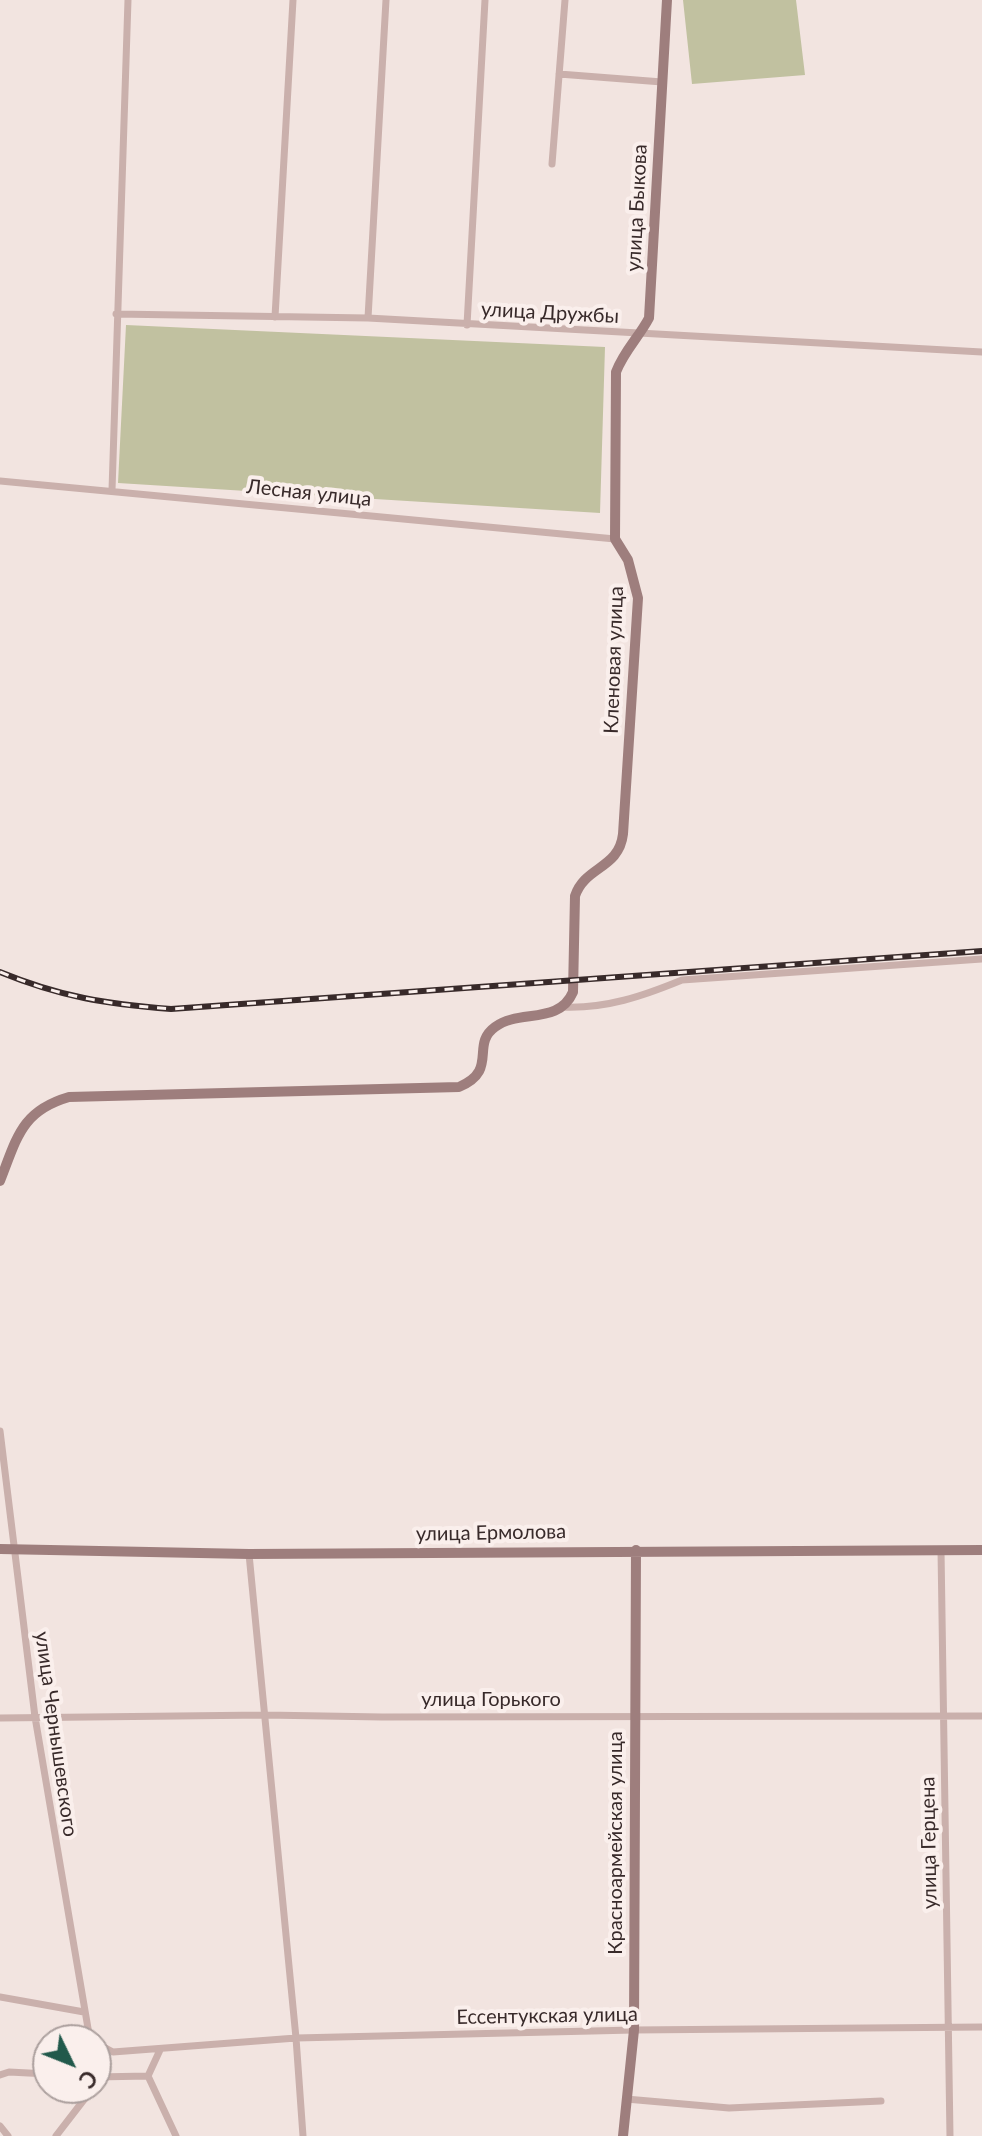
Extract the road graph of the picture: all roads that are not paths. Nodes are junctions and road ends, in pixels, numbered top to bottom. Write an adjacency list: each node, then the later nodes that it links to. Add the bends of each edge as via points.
1 (128, 0): 10 (street)
2 (293, 0): 11 (street)
3 (386, 0): 12 (street)
4 (485, 0): 13 (street)
5 (565, 0): 7 (street)
6 (667, 0): 8 (street, улица Быкова)
7 (559, 74): 8 (street); 9 (street)
8 (662, 82): 14 (street, улица Быкова, via 649,318)
9 (552, 164)
10 (116, 314): 11 (street, улица Дружбы); 17 (street)
11 (275, 317): 12 (street, улица Дружбы)
12 (368, 318): 13 (street, улица Дружбы)
13 (467, 325): 14 (street, улица Дружбы)
14 (641, 333): 15 (street, улица Дружбы); 18 (street, Кленовая улица, via 616,372)
15 (982, 352)
16 (0, 481): 17 (street, Лесная улица)
17 (112, 490): 18 (street, Лесная улица)
18 (615, 539): 20 (street, Кленовая улица, via 628,560 638,598 622,847 579,884 573,992)
19 (982, 959): 20 (street, via 682,980 638,998 589,1008)
20 (562, 1007): 21 (street, via 493,1028 485,1038 482,1068 474,1081 459,1087 55,1101 40,1108 20,1131)
21 (0, 1181)
22 (0, 1431): 24 (street, улица Чернышевского)
23 (0, 1549): 24 (street, улица Ермолова)
24 (16, 1550): 28 (street, улица Ермолова); 33 (street, улица Чернышевского)
25 (636, 1550): 26 (street, улица Ермолова); 28 (street, улица Ермолова); 30 (street, Красноармейская улица)
26 (941, 1550): 27 (street, улица Ермолова); 31 (street, улица Герцена)
27 (982, 1550)
28 (249, 1554): 29 (street)
29 (265, 1715): 30 (street, улица Горького); 33 (street, улица Горького); 41 (street)
30 (635, 1715): 31 (street, улица Горького); 40 (street, Красноармейская улица)
31 (943, 1716): 32 (street, улица Горького); 38 (street, улица Герцена)
32 (982, 1716)
33 (35, 1717): 34 (street, улица Горького); 36 (street, улица Чернышевского)
34 (0, 1718)
35 (0, 1997): 36 (street)
36 (84, 2012): 37 (street, улица Чернышевского)
37 (87, 2024)
38 (948, 2027): 39 (street, Ессентукская улица); 40 (street, Ессентукская улица); 57 (street, улица Герцена)
39 (982, 2027)
40 (634, 2030): 41 (street, Ессентукская улица); 48 (street, Красноармейская улица)
41 (296, 2038): 42 (street, Ессентукская улица); 55 (street)
42 (160, 2050): 43 (street, Ессентукская улица); 46 (street)
43 (112, 2051)
44 (32, 2073): 45 (street)
45 (0, 2075)
46 (148, 2076): 47 (street); 54 (street)
47 (112, 2080)
48 (626, 2099): 49 (street, via 717,2108); 56 (street, Красноармейская улица)
49 (881, 2101)
50 (80, 2104): 53 (street)
51 (0, 2126): 52 (street)
52 (8, 2136)
53 (56, 2136)
54 (176, 2136)
55 (303, 2136)
56 (623, 2136)
57 (950, 2136)

